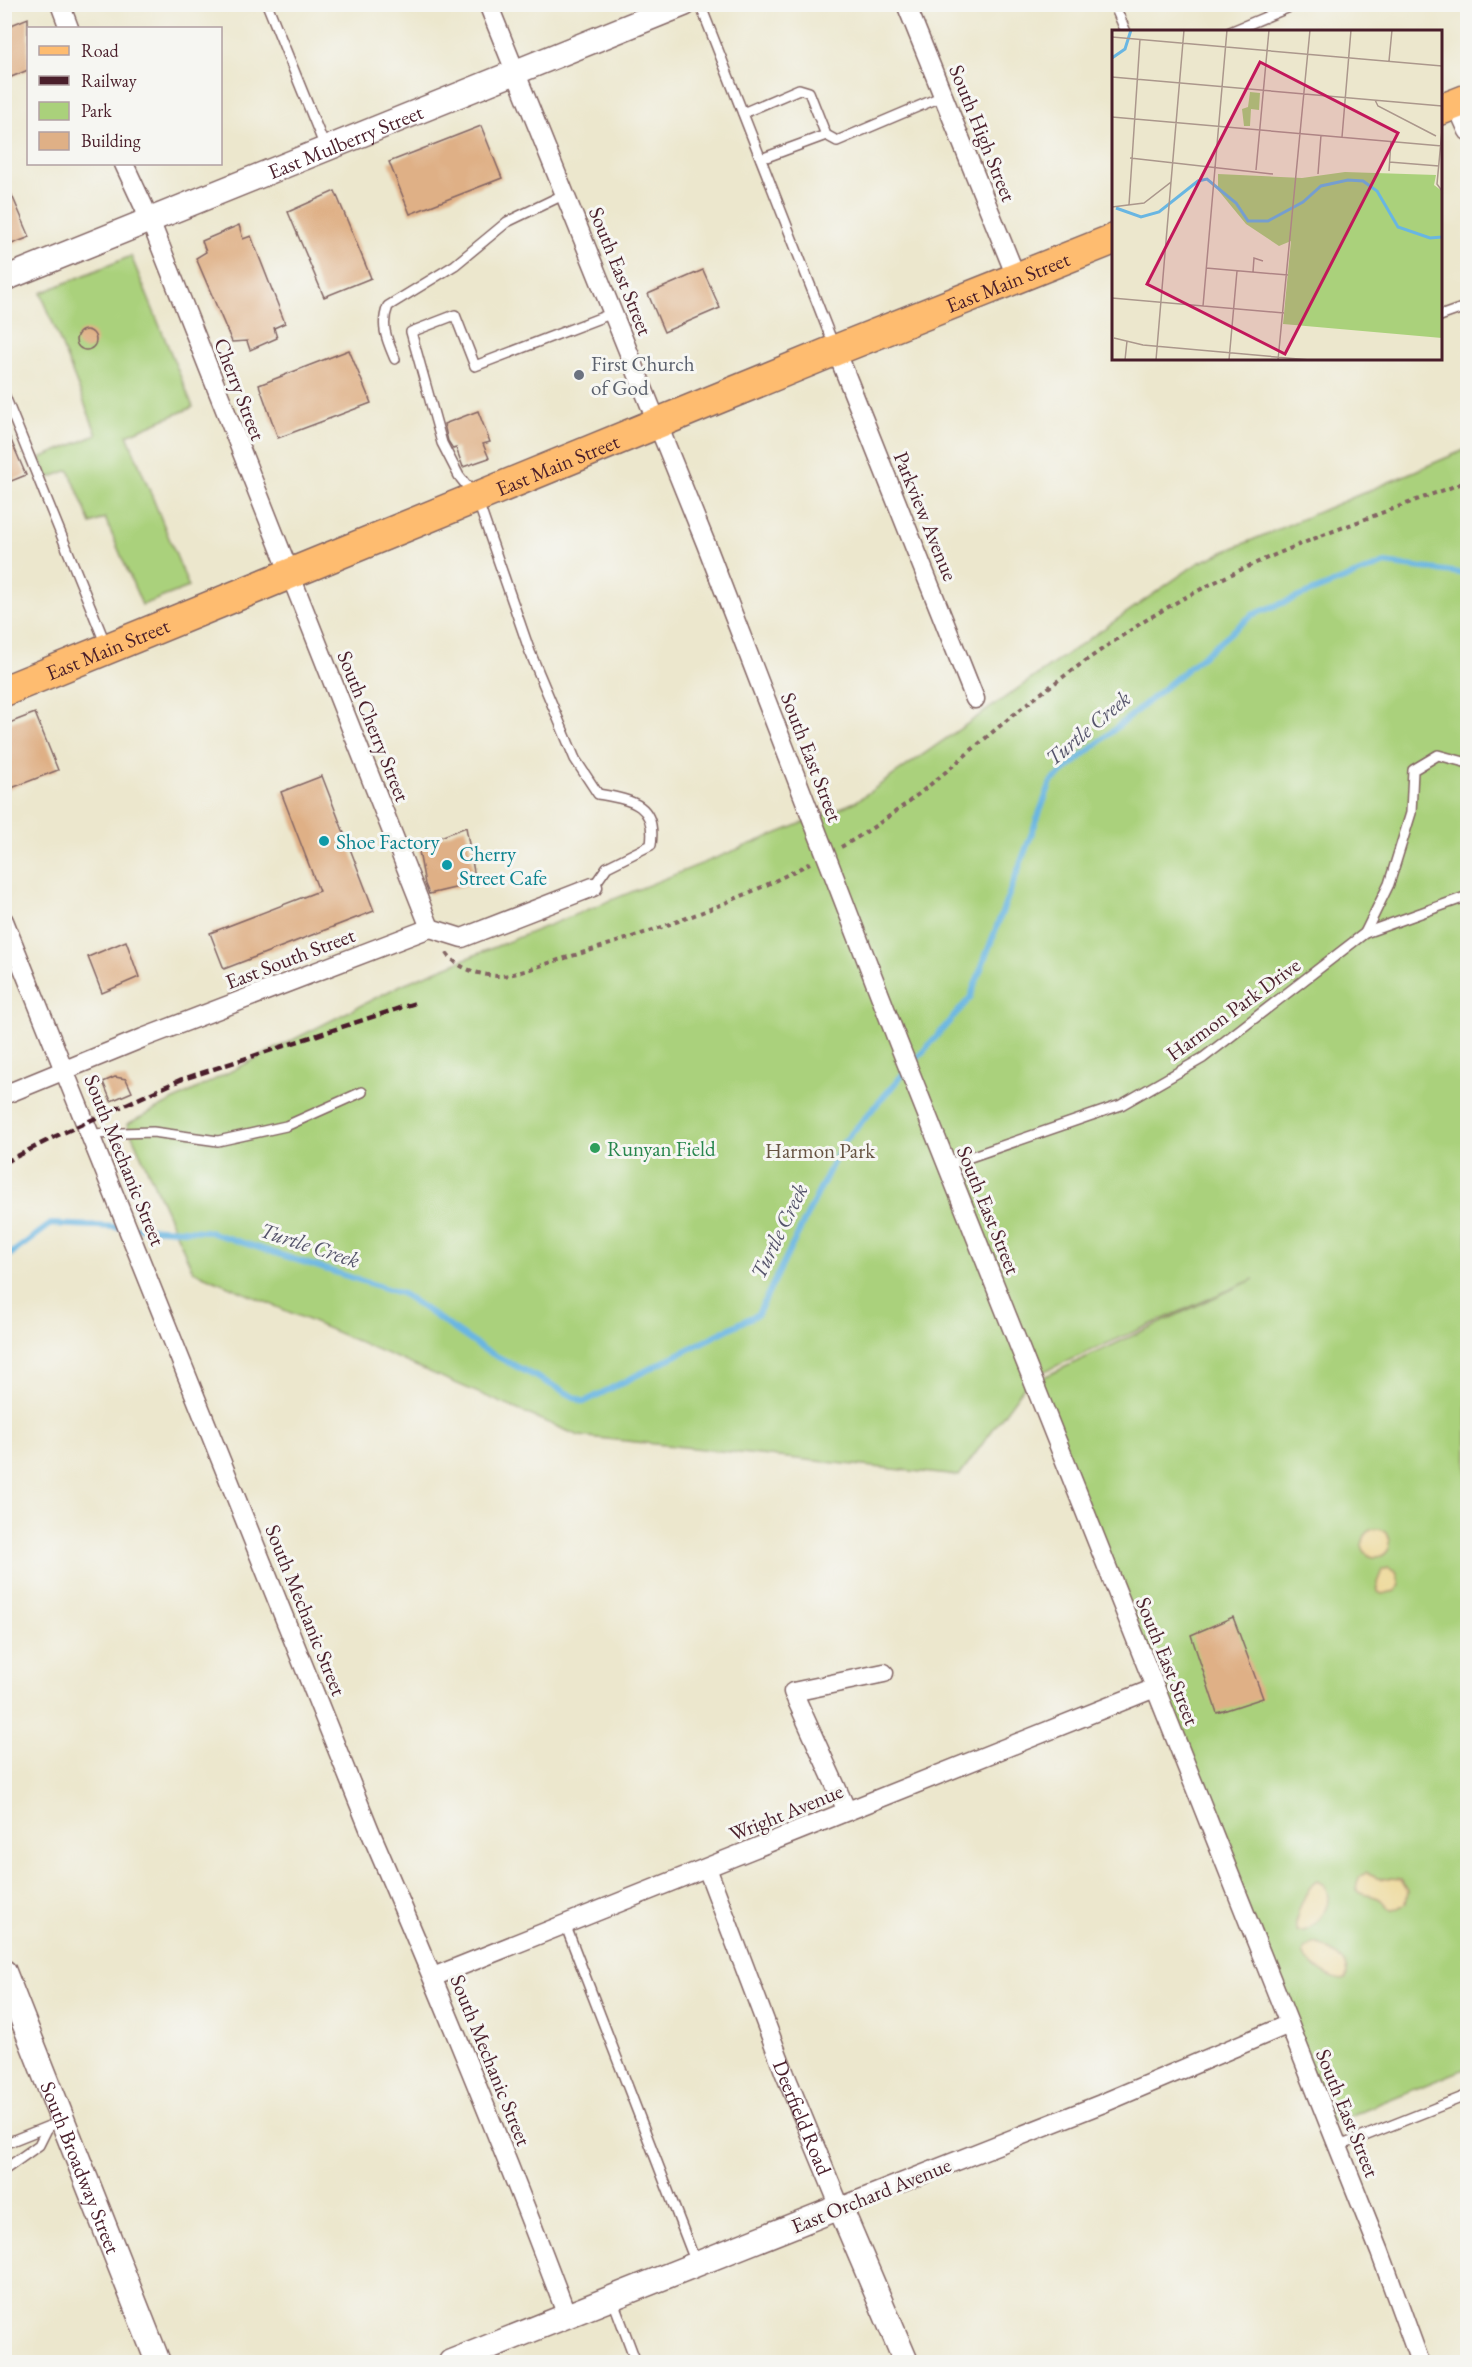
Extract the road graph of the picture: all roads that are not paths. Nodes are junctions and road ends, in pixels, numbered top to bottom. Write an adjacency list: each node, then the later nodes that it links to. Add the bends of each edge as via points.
1 (60, 4): 9 (street)
2 (267, 4): 18 (lane)
3 (488, 4): 12 (street, South East Street)
4 (684, 4): 12 (street, East Mulberry Street)
5 (700, 4): 15 (lane)
6 (906, 4): 13 (street, South High Street)
7 (1114, 4): 10 (lane)
8 (1292, 6): 11 (lane)
9 (69, 27)
10 (1125, 30)
11 (1235, 30)
12 (515, 74): 18 (street, East Mulberry Street); 21 (street, South East Street)
13 (943, 96): 17 (lane, via 837,141); 25 (street, South High Street)
14 (1455, 104): 16 (street)
15 (743, 113): 17 (lane, via 799,89 809,92); 19 (lane)
16 (1467, 131)
17 (826, 135): 19 (lane)
18 (326, 149): 22 (street, East Mulberry Street)
19 (761, 159): 29 (lane)
20 (124, 165): 22 (street, Cherry Street)
21 (565, 194): 27 (street, South East Street); 30 (lane, via 507,222 455,265 388,306 383,317 384,329)
22 (150, 220): 24 (street, East Mulberry Street); 35 (street, Cherry Street)
23 (1112, 239): 25 (main road, East Main Street)
24 (4, 279)
25 (1017, 279): 29 (main road, East Main Street)
26 (1467, 306): 28 (lane)
27 (613, 313): 33 (street, South East Street); 34 (lane, via 476,366 455,315 411,332 442,443 459,476)
28 (1442, 315)
29 (836, 350): 33 (main road, East Main Street); 38 (street, Parkview Avenue)
30 (395, 358)
31 (4, 394): 32 (lane)
32 (8, 414): 36 (lane)
33 (658, 424): 34 (main road, East Main Street); 49 (street, South East Street)
34 (477, 498): 35 (main road, East Main Street); 40 (lane, via 530,652 575,759 598,794 626,799 644,808 654,827 651,845 607,867)
35 (289, 575): 36 (main road, East Main Street); 43 (street, South Cherry Street)
36 (107, 649): 37 (main road, East Main Street)
37 (4, 691)
38 (975, 699)
39 (1467, 763): 44 (lane, via 1438,755 1413,770 1410,813 1389,884)
40 (593, 887): 43 (street, via 462,938)
41 (1467, 896): 44 (lane)
42 (4, 921): 45 (street, South Mechanic Street)
43 (430, 928): 45 (street, East South Street)
44 (1365, 933): 49 (lane, Harmon Park Drive, via 1203,1058 1121,1105)
45 (65, 1070): 47 (street, East South Street); 48 (street, South Mechanic Street)
46 (362, 1092): 48 (lane, via 286,1126 218,1141 153,1132)
47 (4, 1095)
48 (90, 1134): 56 (street, South Mechanic Street)
49 (947, 1165): 51 (street, South East Street)
50 (884, 1673): 52 (street, via 793,1692)
51 (1155, 1688): 52 (street, Wright Avenue); 57 (street, South East Street)
52 (847, 1811): 53 (street, Wright Avenue)
53 (707, 1868): 54 (street, Wright Avenue); 63 (street, Deerfield Road)
54 (565, 1924): 56 (street, Wright Avenue); 64 (lane)
55 (4, 1972): 59 (street, South Broadway Street)
56 (433, 1977): 66 (street, South Mechanic Street)
57 (1289, 2024): 61 (street, South East Street); 63 (street, East Orchard Avenue, via 1101,2104)
58 (1467, 2095): 61 (lane)
59 (55, 2124): 60 (lane); 62 (lane, via 39,2145); 67 (street, South Broadway Street)
60 (4, 2144)
61 (1337, 2147): 71 (street, South East Street)
62 (4, 2170)
63 (840, 2207): 64 (street, East Orchard Avenue); 70 (street, Deerfield Road)
64 (697, 2265): 65 (street, East Orchard Avenue)
65 (612, 2298): 66 (street, East Orchard Avenue); 69 (lane)
66 (567, 2316): 68 (street, East Orchard Avenue)
67 (158, 2362)
68 (451, 2362)
69 (636, 2362)
70 (906, 2362)
71 (1420, 2362)

